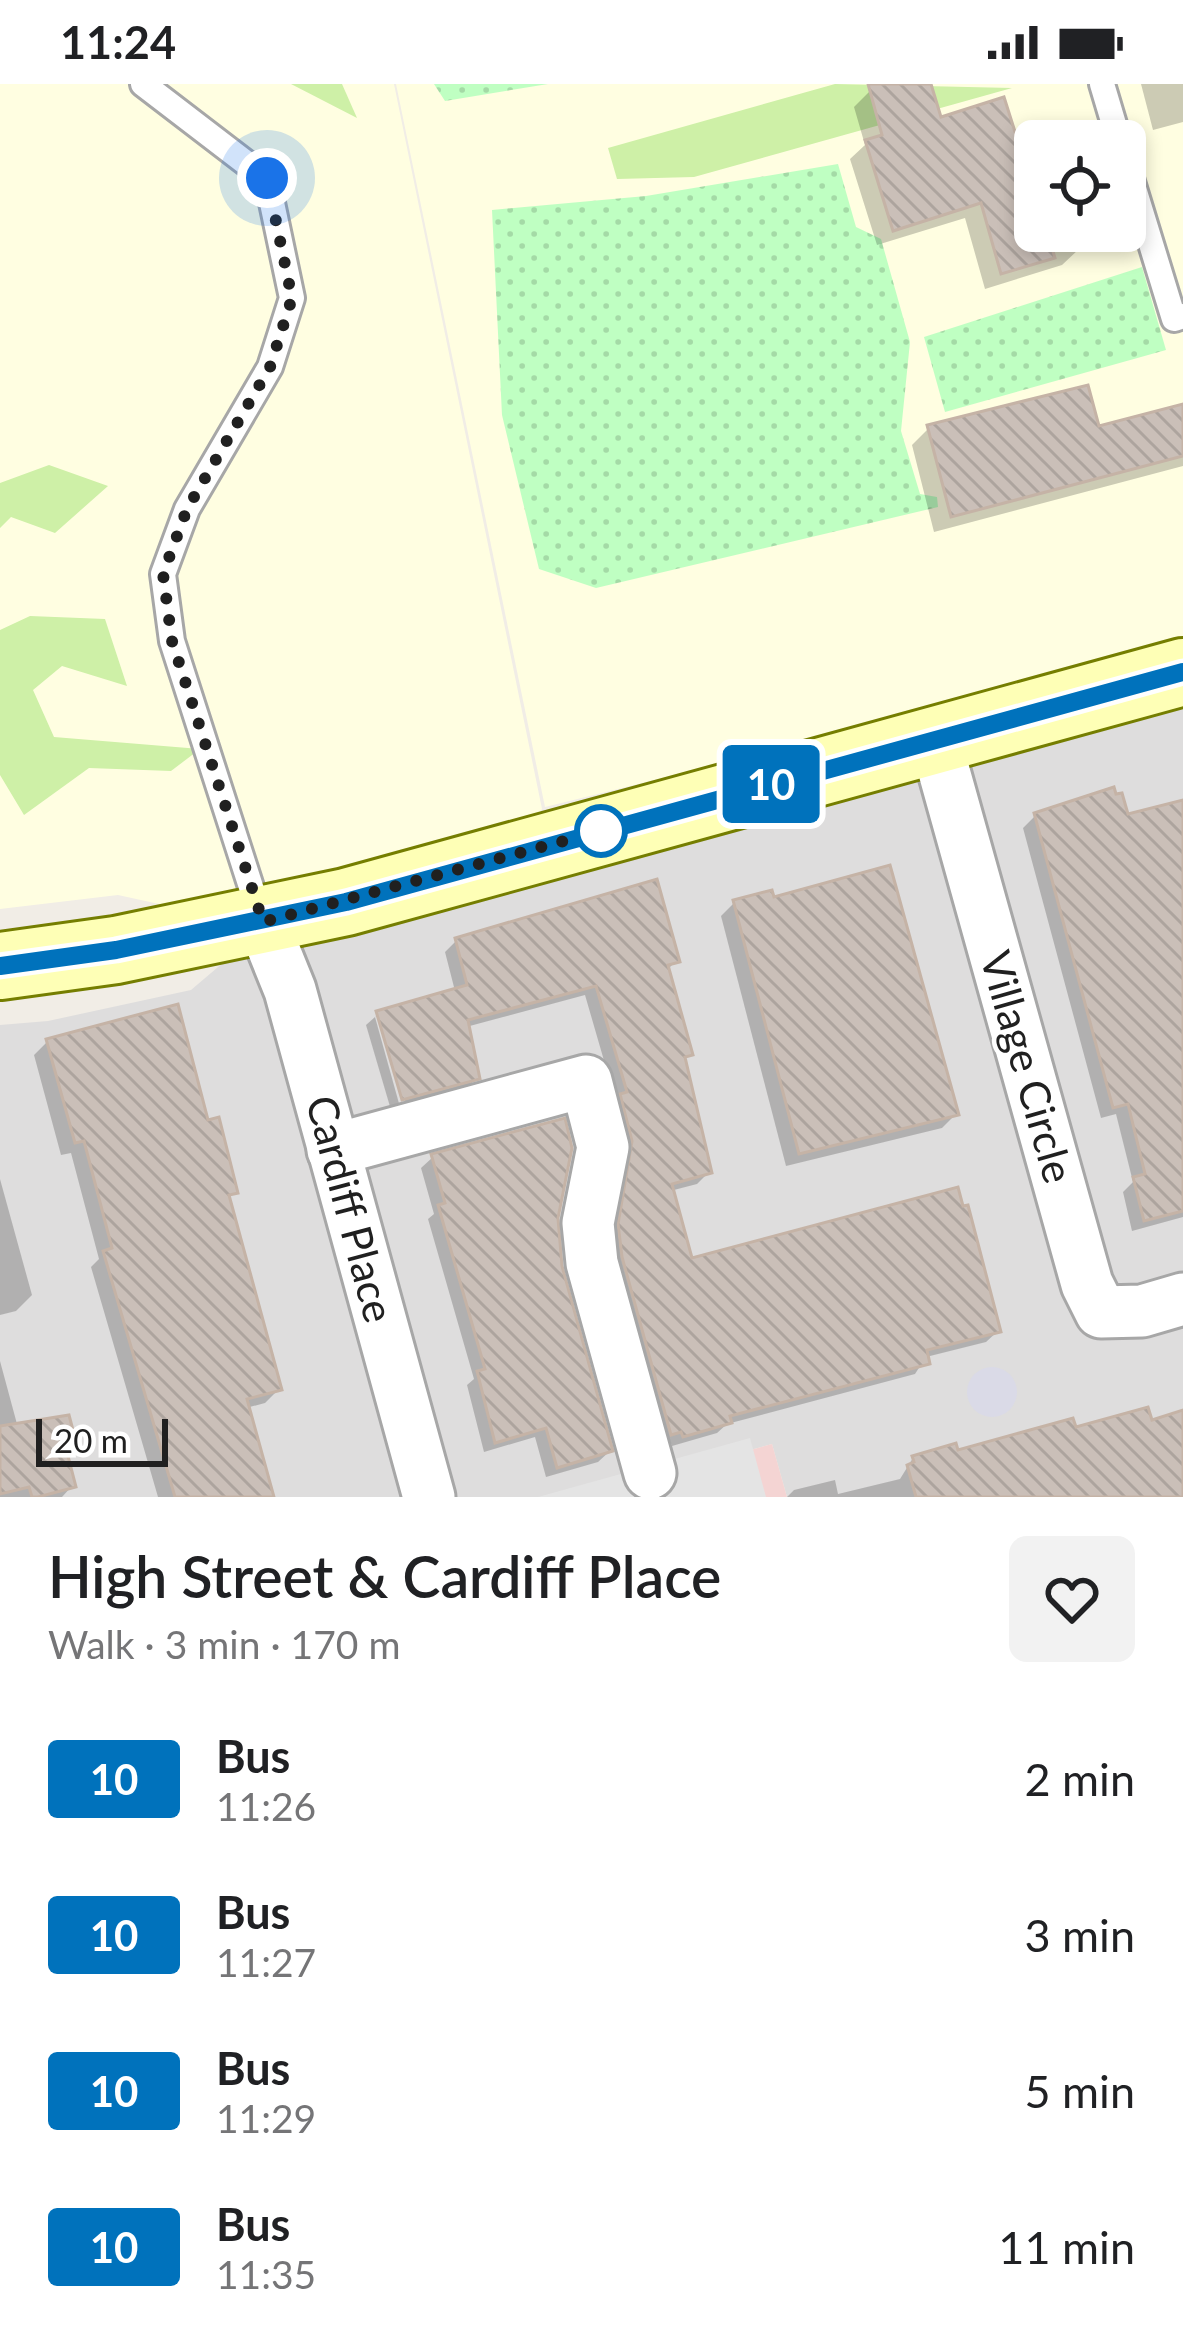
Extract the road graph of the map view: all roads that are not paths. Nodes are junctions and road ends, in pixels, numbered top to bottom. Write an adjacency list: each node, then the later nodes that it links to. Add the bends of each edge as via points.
1 (143, 84): 8 (lane, via 267,178 292,298 270,367 187,509 163,574 172,641)
2 (1102, 84): 3 (lane)
3 (1113, 120)
4 (1146, 228): 5 (lane, via 1174,319)
5 (1183, 316)
6 (1183, 672): 7 (main road)
7 (935, 739): 8 (main road); 11 (street, Village Circle, via 1087,1284 1101,1312)
8 (263, 922): 9 (main road); 10 (street, Cardiff Place)
9 (0, 966)
10 (333, 1150): 12 (street, via 586,1081 603,1147 588,1223 592,1263); 13 (street, Cardiff Place)
11 (1183, 1299)
12 (650, 1473)
13 (429, 1497)

